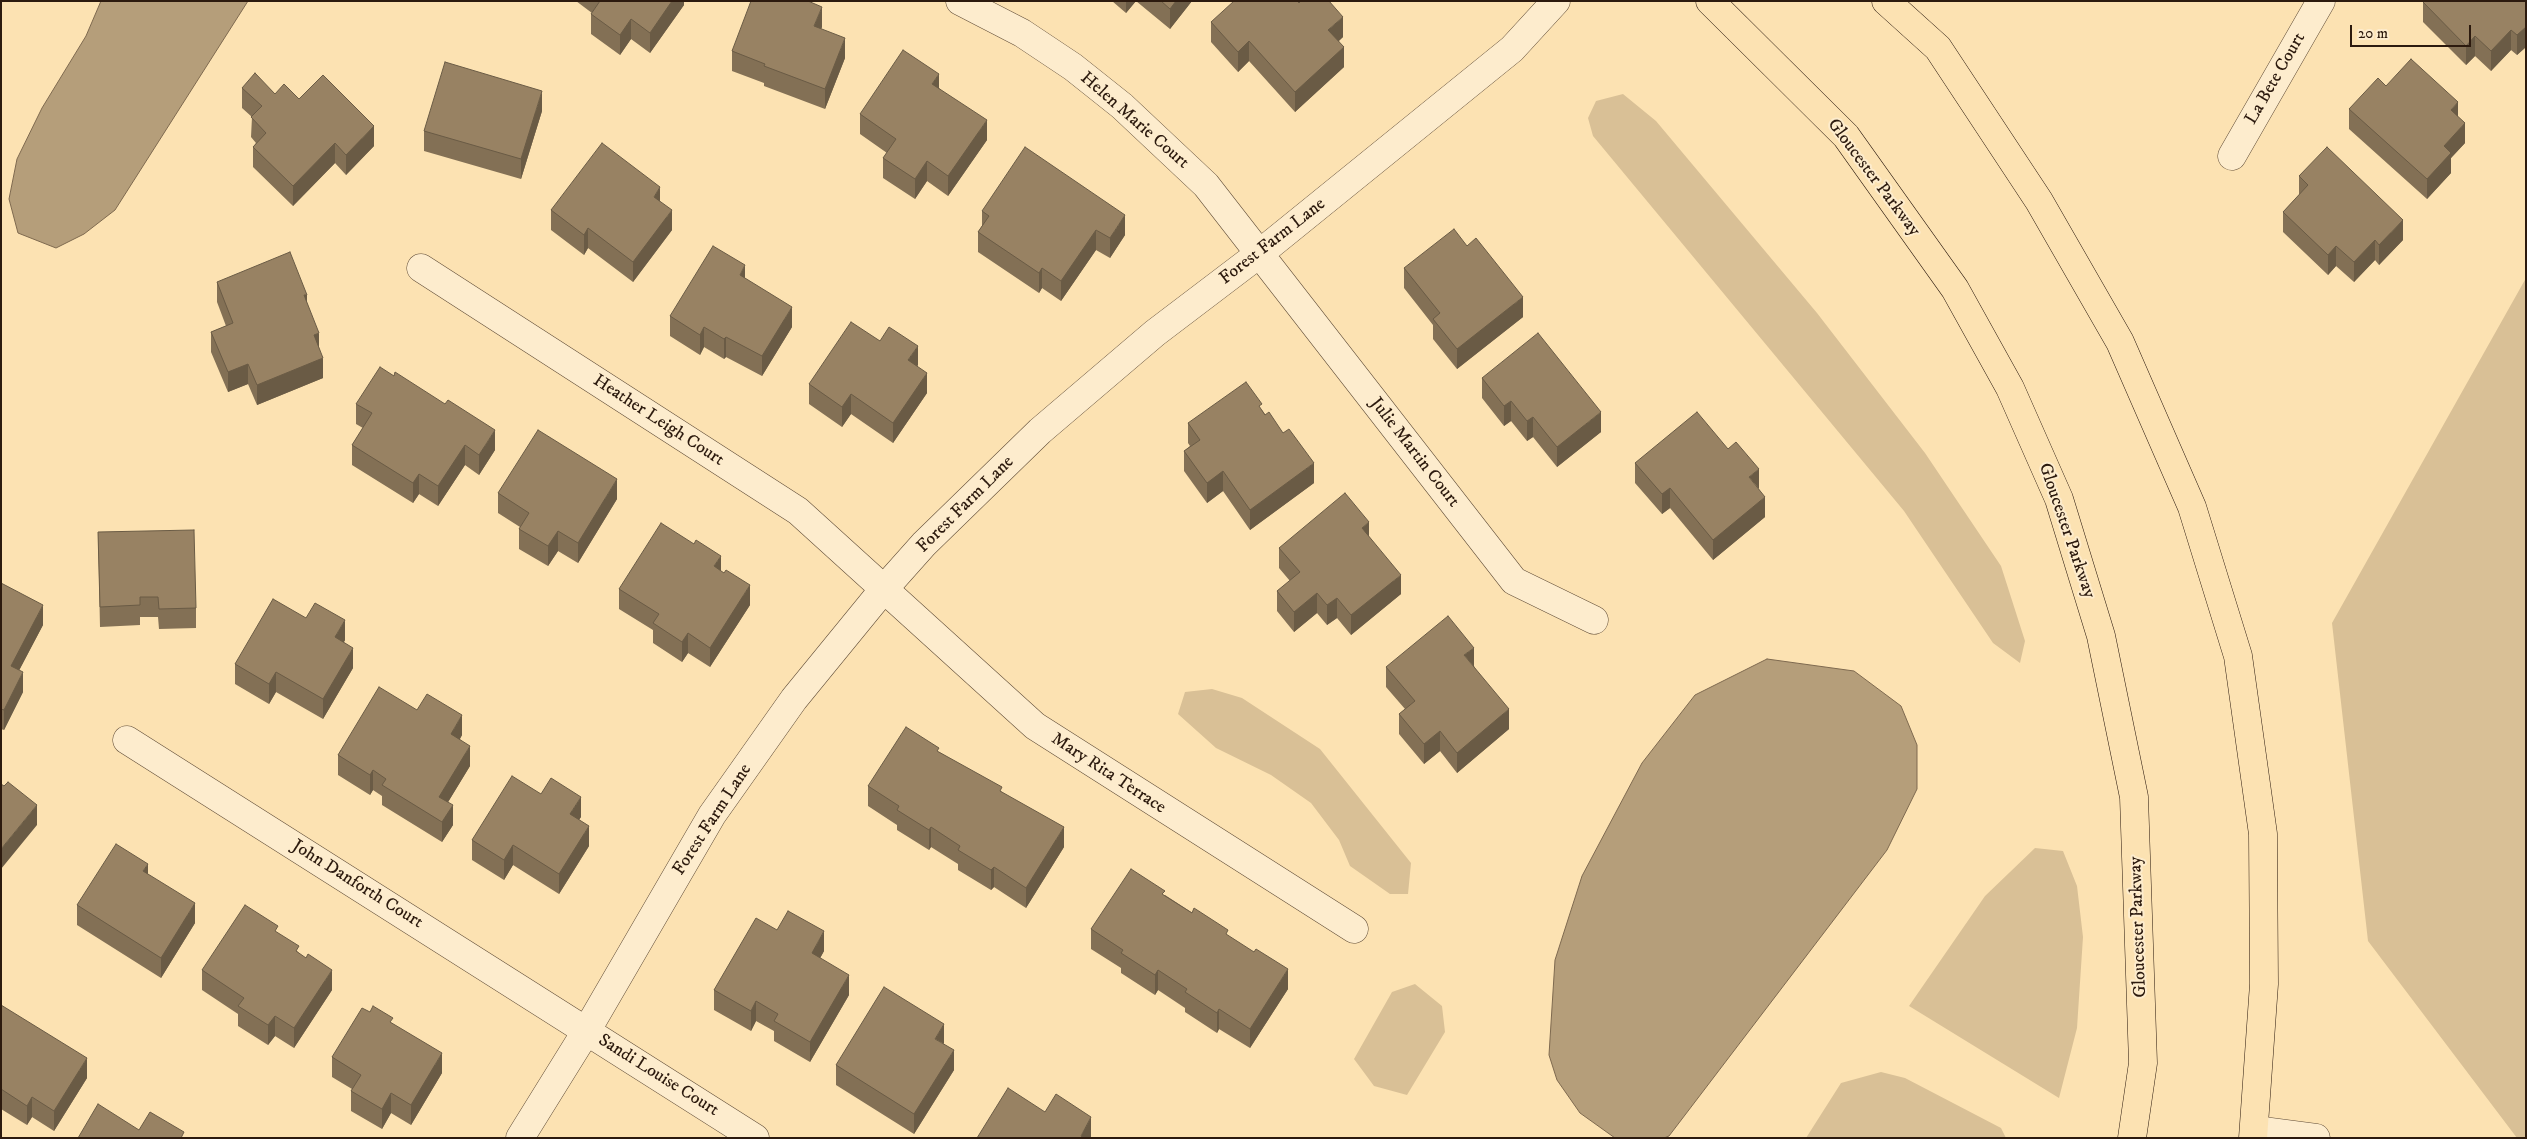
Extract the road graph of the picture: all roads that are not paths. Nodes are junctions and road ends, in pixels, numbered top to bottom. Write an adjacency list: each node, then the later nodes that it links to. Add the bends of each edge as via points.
1 (960, 1): 7 (street, Helen Marie Court, via 1022,33 1122,106 1206,185)
2 (1556, 1): 7 (street, Forest Farm Lane, via 1512,49)
3 (1710, 1): 17 (main road, Gloucester Parkway, via 1846,136 1955,289 2010,388 2059,499 2101,636 2134,797 2143,1063)
4 (1886, 1): 14 (main road, via 1938,48 2039,201 2120,342 2192,507 2238,656 2263,834 2264,984)
5 (2321, 1): 6 (street, La Bete Court)
6 (2232, 156)
7 (1258, 254): 9 (street, Forest Farm Lane, via 1155,333 1040,431 924,544); 10 (street, Julie Martin Court, via 1514,581)
8 (421, 268): 9 (street, Heather Leigh Court, via 798,512)
9 (883, 590): 12 (street, Mary Rita Terrace, via 1035,726); 13 (street, Forest Farm Lane, via 794,699 712,815)
10 (1594, 620)
11 (127, 740): 13 (street, John Danforth Court)
12 (1354, 929)
13 (587, 1030): 15 (street, Forest Farm Lane); 16 (street, Sandi Louise Court)
14 (2254, 1134): 18 (street)
15 (520, 1138)
16 (755, 1138)
17 (2132, 1138)
18 (2316, 1138)

